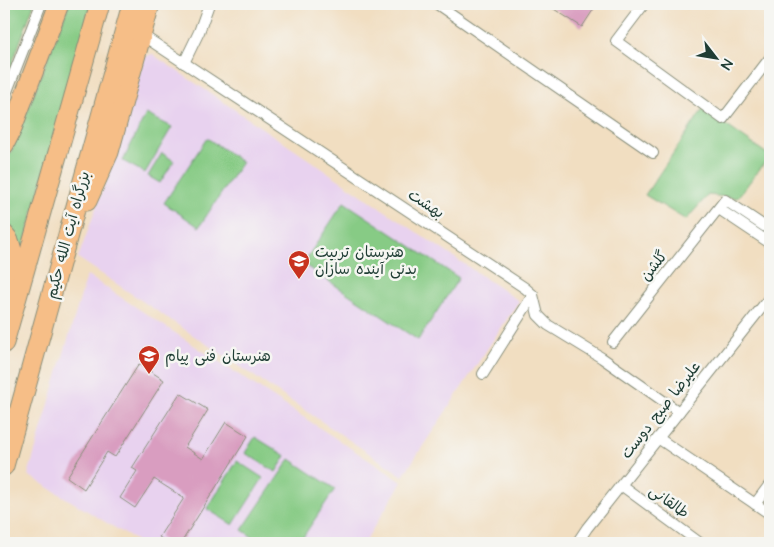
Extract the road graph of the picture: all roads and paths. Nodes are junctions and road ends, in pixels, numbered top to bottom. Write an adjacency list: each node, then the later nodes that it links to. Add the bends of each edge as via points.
1 (41, 4): 12 (street)
2 (59, 4): 13 (highway)
3 (100, 4): 22 (highway)
4 (132, 4): 19 (highway, بزرگراه آیت الله حکیم)
5 (150, 4): 9 (highway)
6 (209, 4): 11 (street)
7 (437, 4): 14 (street)
8 (644, 4): 10 (street, via 616,42 723,119)
9 (142, 35): 11 (street, بهشت); 19 (highway, via 108,152)
10 (770, 58)
11 (184, 63): 20 (street, بهشت)
12 (4, 99)
13 (4, 145)
14 (653, 153)
15 (719, 209): 16 (street, via 725,200); 18 (street); 23 (street, گلشن)
16 (770, 230)
17 (4, 234): 22 (highway, via 13,252)
18 (770, 243)
19 (60, 262): 27 (highway, بزرگراه آیت الله حکیم)
20 (533, 296): 24 (street); 25 (street, via 538,315 548,325)
21 (770, 296): 25 (street, علیرضا صبح دوست)
22 (4, 341)
23 (613, 342)
24 (483, 374)
25 (679, 412): 26 (street, علیرضا صبح دوست)
26 (658, 438): 29 (street, علیرضا صبح دوست); 30 (street)
27 (4, 466)
28 (770, 484): 30 (street)
29 (621, 485): 32 (street, علیرضا صبح دوست); 33 (street, طالقانی)
30 (755, 504): 31 (street)
31 (770, 514)
32 (577, 543)
33 (700, 543)

